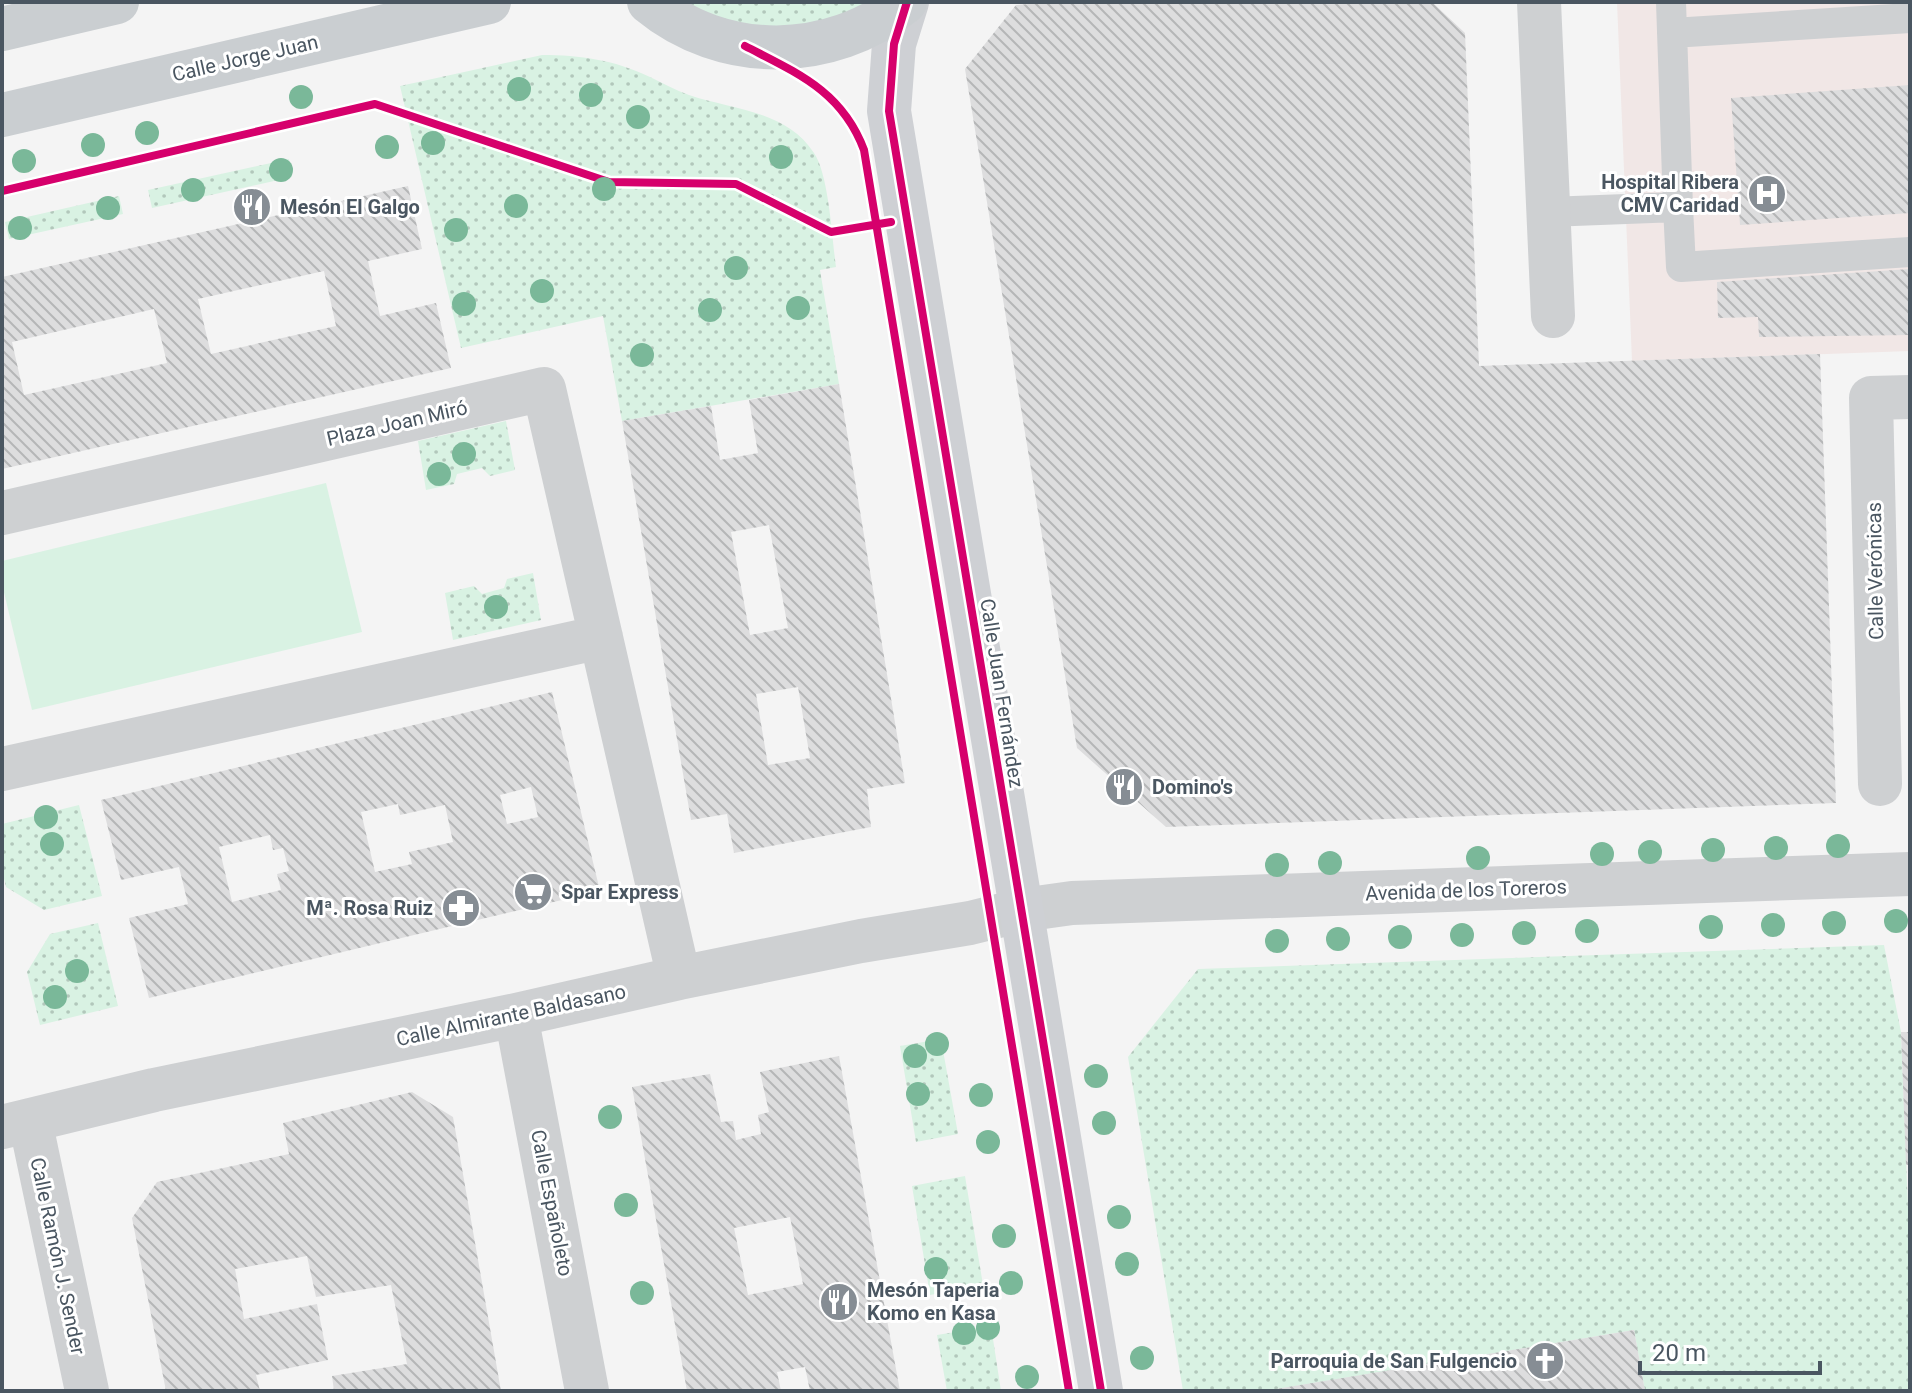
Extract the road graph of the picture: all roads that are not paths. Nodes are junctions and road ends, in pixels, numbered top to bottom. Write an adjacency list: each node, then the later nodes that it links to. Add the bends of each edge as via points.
1 (117, 2): 10 (main road)
2 (489, 2): 12 (main road, Calle Jorge Juan)
3 (628, 2): 7 (main road)
4 (906, 2): 7 (main road, via 846,36 791,48 712,38); 23 (main road, Calle Juan Fernández, via 894,44 889,111)
5 (1539, 2): 14 (street)
6 (1671, 2): 11 (lane)
7 (664, 12)
8 (1770, 14): 9 (lane); 11 (lane)
9 (1910, 18)
10 (2, 29)
11 (1672, 33): 13 (lane)
12 (2, 115)
13 (1678, 207): 14 (lane); 15 (lane, via 1681,267)
14 (1548, 212): 16 (street)
15 (1910, 252)
16 (1553, 316)
17 (1910, 397): 21 (street, Calle Verónicas, via 1871,398)
18 (2, 513): 19 (street, Plaza Joan Miró, via 544,389)
19 (601, 637): 20 (street); 24 (street, Plaza Joan Miró)
20 (2, 769)
21 (1880, 784)
22 (1910, 874): 23 (street, Avenida de los Toreros, via 1072,903)
23 (1022, 910): 24 (street, Calle Almirante Baldasano); 29 (main road, Calle Juan Fernández)
24 (679, 978): 25 (street, Calle Almirante Baldasano)
25 (516, 1015): 26 (street, Calle Almirante Baldasano); 28 (street, Calle Españoleto)
26 (16, 1124): 27 (street, Calle Ramón J. Sender)
27 (87, 1391)
28 (587, 1391)
29 (1101, 1391)

